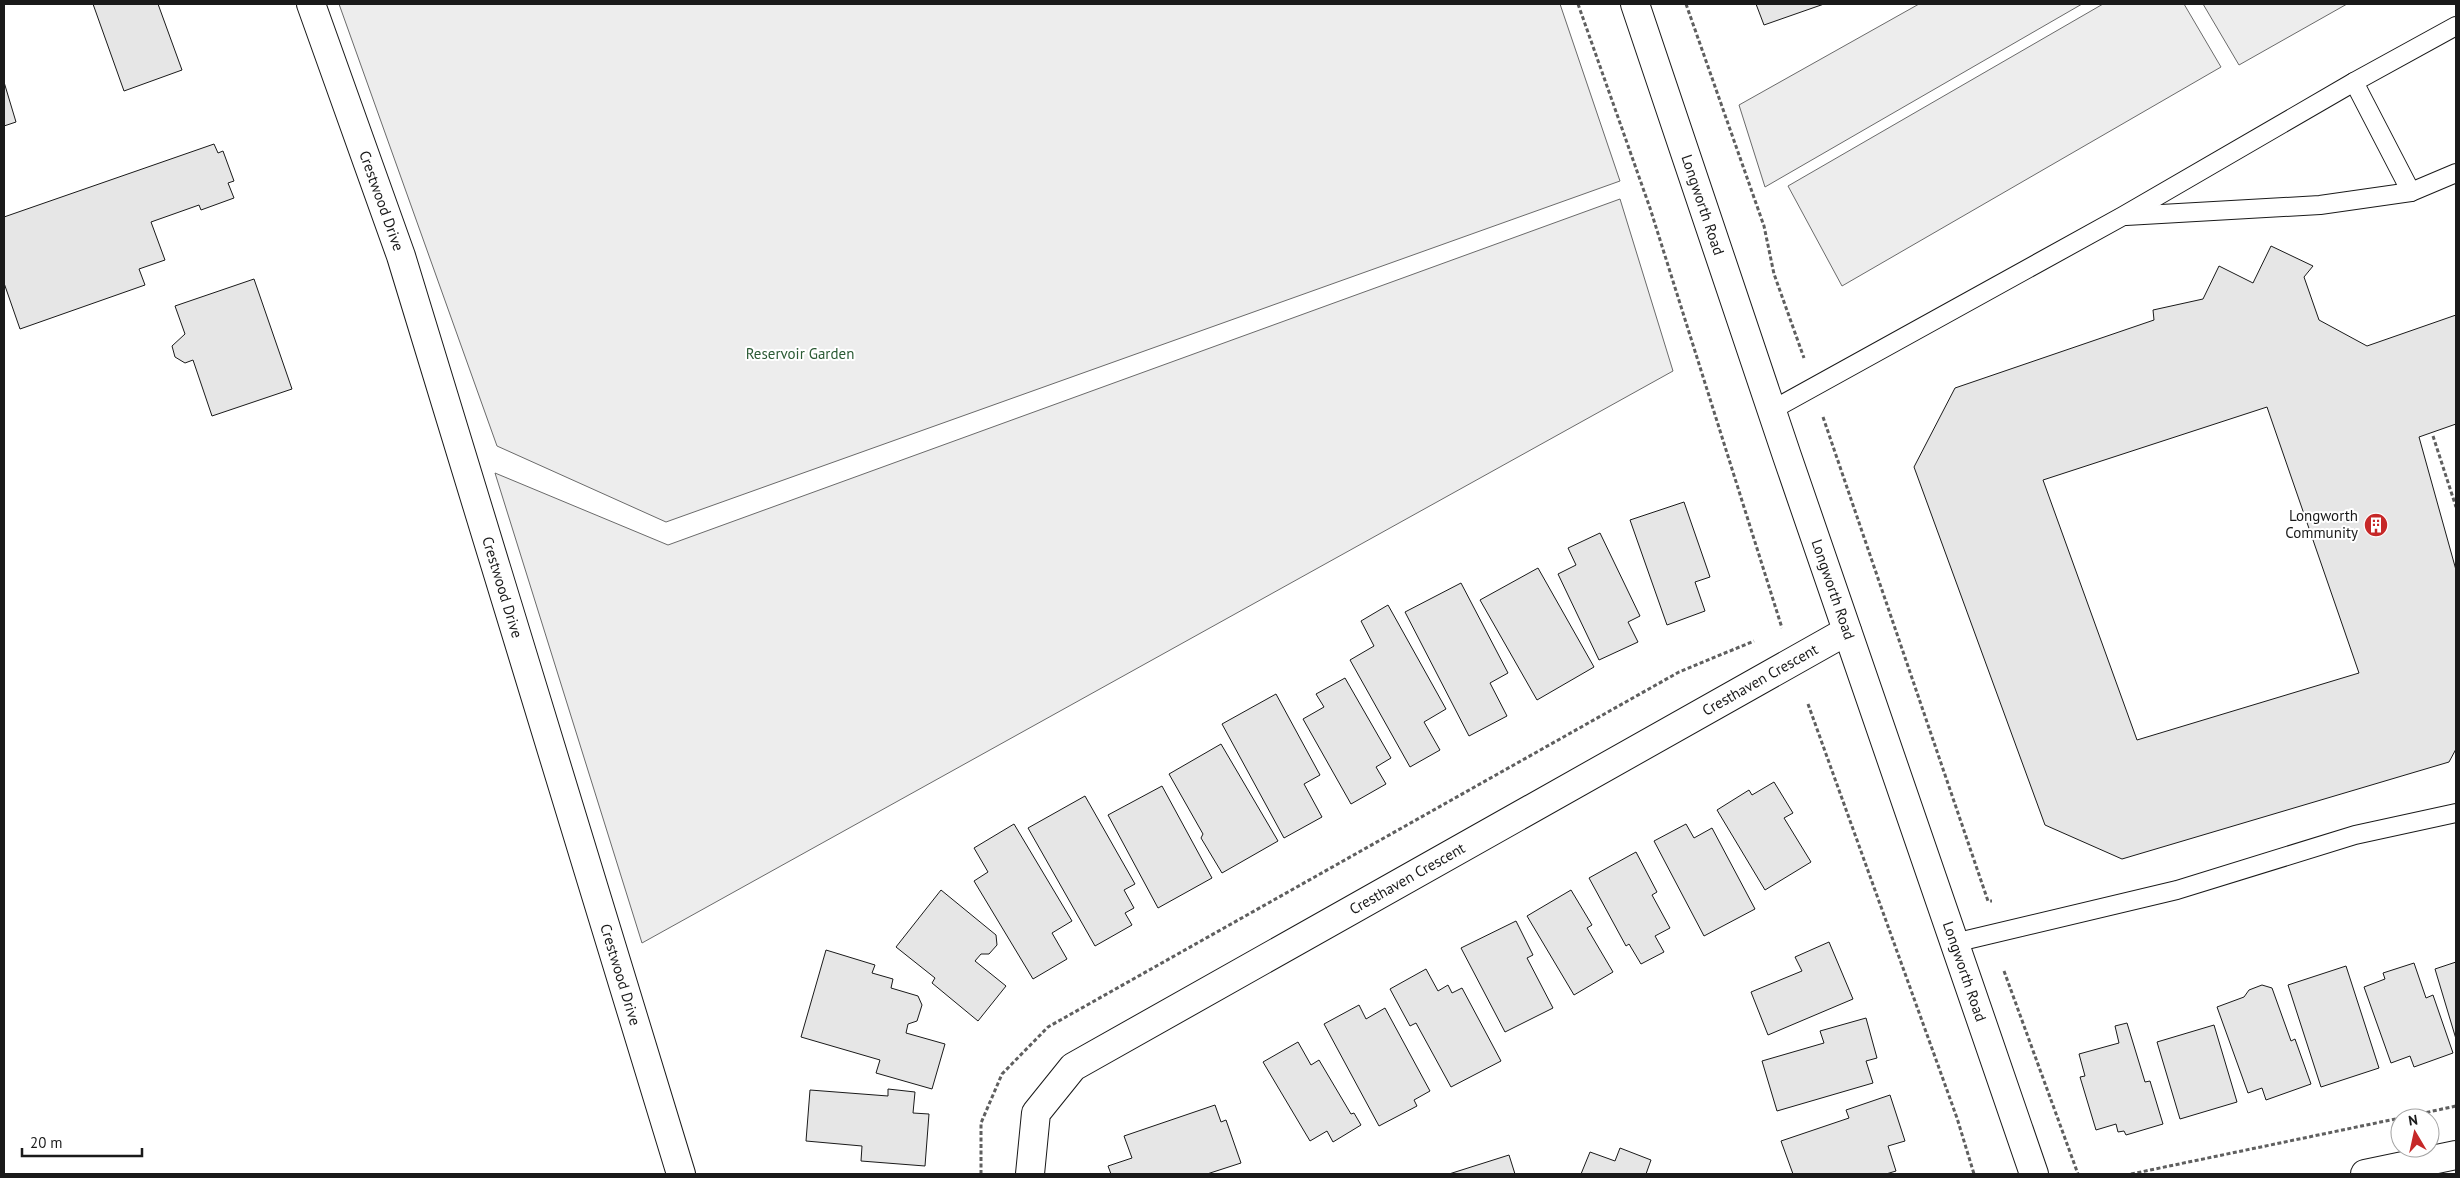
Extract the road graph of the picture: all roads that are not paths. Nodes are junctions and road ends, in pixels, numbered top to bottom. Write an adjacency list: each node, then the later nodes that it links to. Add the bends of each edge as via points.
1 (311, 4): 13 (street, Crestwood Drive, via 401,256)
2 (1635, 4): 8 (street, Longworth Road)
3 (2456, 26): 4 (lane)
4 (2354, 82): 6 (lane); 7 (lane)
5 (2456, 173): 6 (lane)
6 (2411, 192): 7 (lane, via 2320,205)
7 (2123, 216): 8 (lane)
8 (1772, 410): 9 (street, Longworth Road)
9 (1847, 630): 11 (street, Longworth Road); 14 (street, Cresthaven Crescent, via 1073,1067 1036,1113)
10 (2456, 813): 11 (lane, via 2355,836 2177,890)
11 (1954, 943): 15 (street, Longworth Road)
12 (2456, 1155): 16 (street)
13 (681, 1174)
14 (1030, 1174)
15 (2034, 1174)
16 (2365, 1174)

